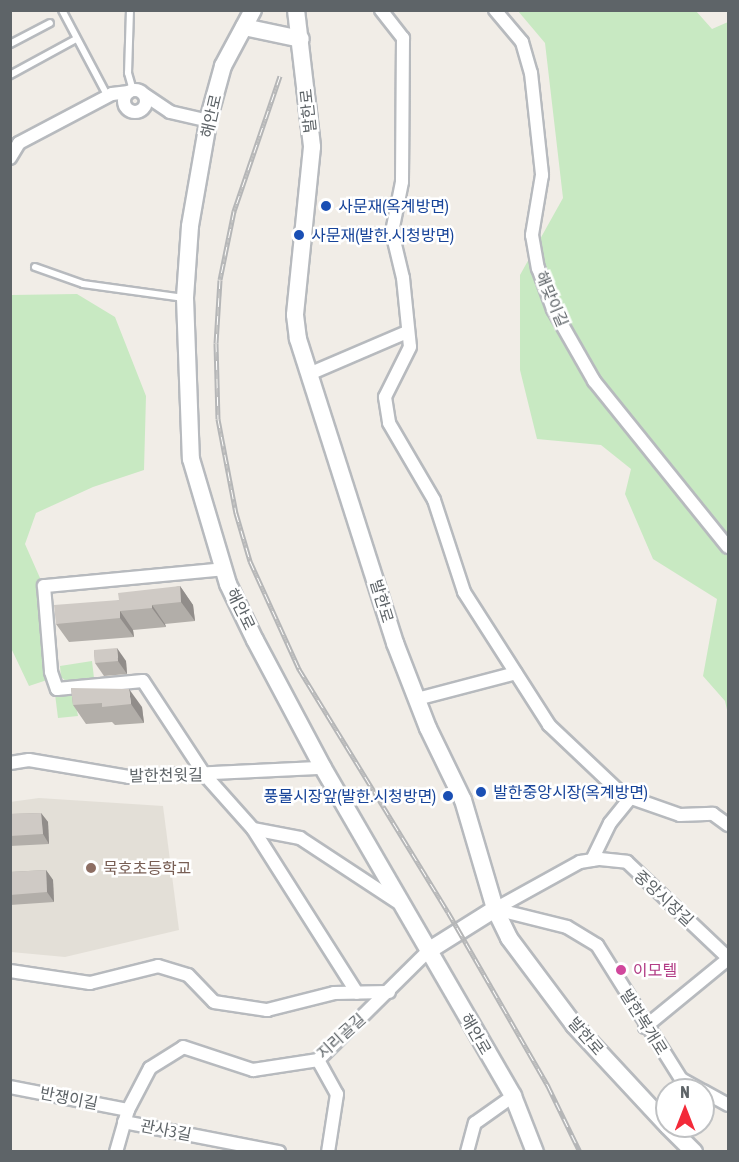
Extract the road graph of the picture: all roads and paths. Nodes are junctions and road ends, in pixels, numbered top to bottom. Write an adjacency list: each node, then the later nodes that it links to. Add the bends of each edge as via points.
1 (62, 10): 9 (lane)
2 (130, 10): 13 (lane, via 128,73)
3 (253, 10): 8 (street, 해안로)
4 (296, 10): 10 (street, 발한로)
5 (381, 10): 21 (street, via 403,38 402,182 392,232 403,278)
6 (495, 10): 23 (street, 해맞이길, via 522,42 531,73 542,175 532,235 538,268 553,309 594,381)
7 (50, 22): 11 (lane)
8 (244, 27): 10 (street); 17 (street, 해안로, via 223,66)
9 (76, 39): 12 (lane); 14 (lane)
10 (301, 39): 22 (street, 발한로, via 312,147 295,315)
11 (10, 44)
12 (10, 75)
13 (135, 92): 14 (street); 15 (street, via 124,100); 15 (street, via 146,103); 16 (street)
14 (108, 97): 15 (street, via 117,106); 18 (street, via 19,142)
15 (133, 110): 16 (street)
16 (170, 112): 17 (street)
17 (208, 121): 20 (street, 해안로, via 190,226)
18 (10, 158)
19 (35, 267): 20 (lane, via 83,284)
20 (185, 298): 24 (street, 해안로, via 191,459)
21 (407, 332): 22 (street); 25 (street, via 410,347 385,397 389,423 434,500 464,592)
22 (309, 374): 26 (street, 발한로, via 395,643)
23 (729, 547)
24 (225, 568): 28 (street, 해안로, via 246,621); 29 (street, via 44,586 51,672 57,689 143,681)
25 (516, 673): 26 (street); 30 (street, via 549,725 622,795)
26 (417, 699): 35 (street, 발한로, via 463,800)
27 (10, 764): 29 (street, 발한천윗길, via 48,762 129,777)
28 (323, 768): 29 (street, 발한천윗길); 34 (street, 해안로)
29 (204, 774): 32 (street)
30 (630, 798): 31 (street, via 680,815 713,814); 33 (street, via 610,823)
31 (729, 825)
32 (253, 829): 34 (street, via 300,838); 40 (street)
33 (592, 860): 35 (street, 중앙시장길, via 580,862); 37 (street, 중앙시장길, via 627,862)
34 (401, 904): 36 (street, 해안로)
35 (495, 909): 36 (street); 41 (street, 발한복개로, via 567,927 597,945); 48 (street, 발한로, via 509,938 574,1024)
36 (428, 951): 39 (street, 지리골길); 45 (street, 해안로)
37 (729, 959): 41 (street)
38 (10, 971): 40 (street, via 90,983 158,966 188,975 214,1002 267,1010 334,993)
39 (389, 992): 40 (street); 42 (street, 지리골길)
40 (357, 993)
41 (645, 1027): 43 (street, 발한복개로)
42 (318, 1060): 49 (street, 지리골길, via 253,1070 183,1047 150,1068); 53 (street, via 337,1094)
43 (680, 1078)
44 (10, 1087): 49 (street, 반쟁이길)
45 (513, 1096): 54 (street, via 475,1123); 55 (street, 해안로)
46 (715, 1098): 47 (street, 발한복개로)
47 (729, 1105)
48 (655, 1111)
49 (126, 1116): 51 (street, 지리골길); 52 (street, 관사3길)
50 (680, 1138): 56 (street, 발한로)
51 (116, 1152)
52 (279, 1152)
53 (328, 1152)
54 (467, 1152)
55 (536, 1152)
56 (693, 1152)

